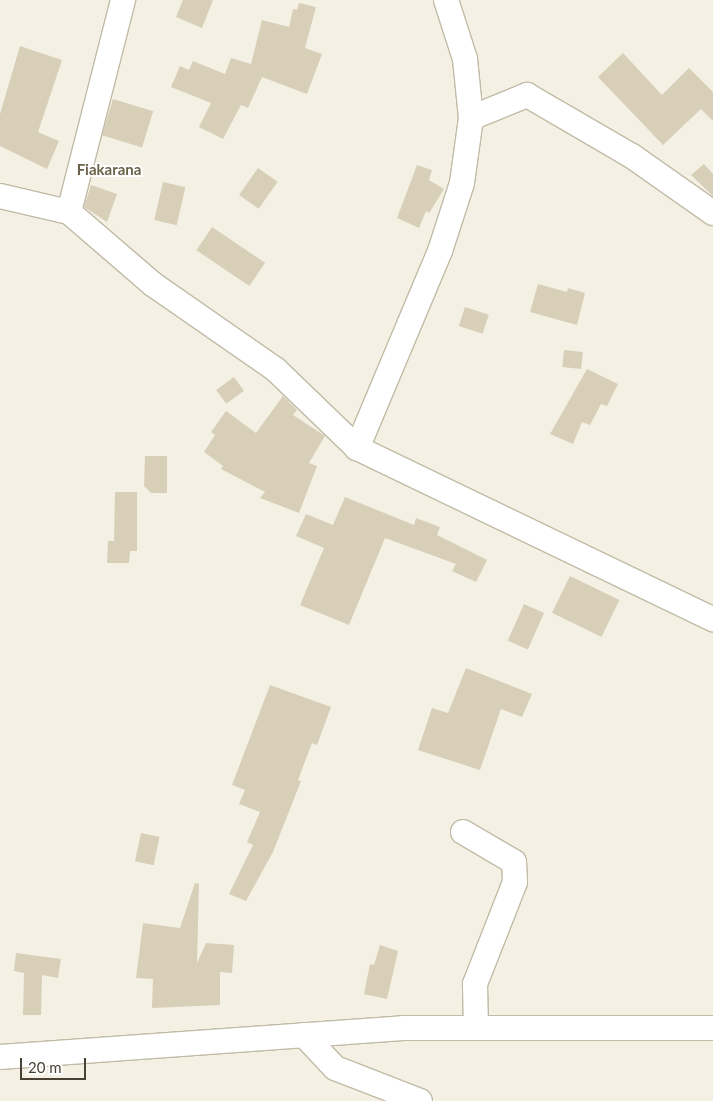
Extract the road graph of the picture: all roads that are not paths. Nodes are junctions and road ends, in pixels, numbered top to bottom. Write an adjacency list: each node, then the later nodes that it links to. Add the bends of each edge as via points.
1 (124, 0): 5 (street)
2 (446, 0): 3 (street, via 465,59)
3 (471, 118): 6 (street, via 527,95 632,156); 7 (street, via 462,183 440,251)
4 (0, 196): 5 (street)
5 (69, 212): 7 (street, via 154,285 275,369)
6 (713, 213)
7 (356, 448): 8 (street)
8 (713, 619)
9 (463, 832): 10 (street, via 514,862 515,882 475,984)
10 (476, 1028): 11 (street); 12 (street, via 403,1028)
11 (713, 1028)
12 (304, 1035): 13 (street); 14 (street, via 335,1068)
13 (0, 1056)
14 (420, 1101)

